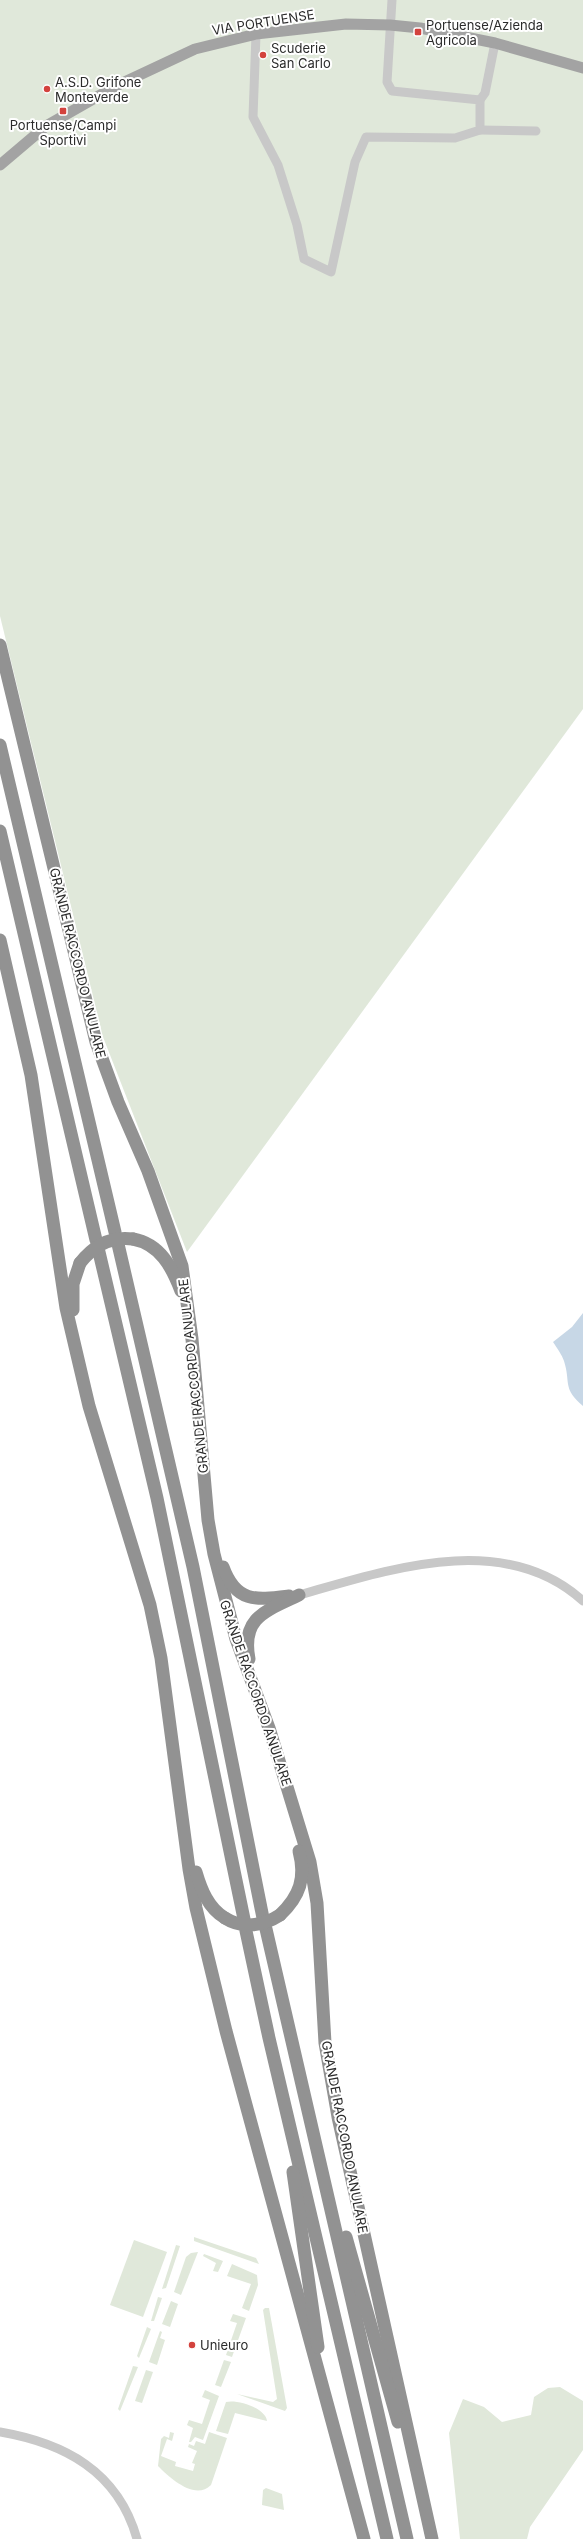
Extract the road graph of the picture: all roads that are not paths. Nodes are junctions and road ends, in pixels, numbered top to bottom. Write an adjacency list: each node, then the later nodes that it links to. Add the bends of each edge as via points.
1 (392, 0): 2 (street)
2 (390, 25): 3 (main road, VIA PORTUENSE, via 346,24); 4 (main road, VIA PORTUENSE, via 420,28); 6 (street, via 387,82 392,91)
3 (256, 34): 7 (street, via 253,117 278,165 297,225 304,259 319,268 331,272 355,162 366,137 455,138); 9 (main road, VIA PORTUENSE, via 195,49 116,86 46,126)
4 (495, 43): 5 (main road, VIA PORTUENSE); 6 (street, via 485,93)
5 (583, 68)
6 (480, 100): 7 (street)
7 (480, 130): 8 (street)
8 (536, 131)
9 (0, 165)
10 (0, 645): 14 (highway, GRANDE RACCORDO ANULARE, via 96,1042 175,1243 183,1271)
11 (0, 745): 22 (highway, GRANDE RACCORDO ANULARE, via 193,1567 265,1924)
12 (0, 831): 21 (highway, via 157,1498 245,1925)
13 (0, 940): 15 (highway, via 31,1075 66,1308)
14 (192, 1339): 15 (highway, bridge, via 181,1292 164,1257 152,1246 133,1239 107,1241 91,1251 80,1263 72,1293); 16 (highway, GRANDE RACCORDO ANULARE)
15 (80, 1367): 20 (highway, via 91,1413 150,1605 161,1658)
16 (208, 1520): 17 (highway, via 224,1570 237,1592 254,1598); 19 (highway, GRANDE RACCORDO ANULARE, via 222,1592 236,1639); 20 (highway, bridge, via 218,1593 231,1640 289,1810 302,1864 301,1888 280,1915 256,1925 239,1924 215,1911 207,1900)
17 (298, 1595): 18 (street, via 409,1567 472,1560 511,1566 540,1575 564,1587); 19 (highway, via 259,1616 250,1626 247,1636 249,1660)
18 (583, 1601)
19 (269, 1728): 25 (highway, GRANDE RACCORDO ANULARE, via 310,1862 317,1903 325,2043 338,2117)
20 (186, 1841): 24 (highway, via 196,1908 226,2031 323,2392)
21 (283, 2095): 24 (highway, via 318,2353); 28 (highway)
22 (329, 2200): 25 (highway, via 347,2240 371,2332); 29 (highway, GRANDE RACCORDO ANULARE)
23 (0, 2432): 27 (street, via 55,2446 89,2466 105,2481 119,2500)
24 (344, 2460): 26 (highway)
25 (427, 2516): 30 (highway, GRANDE RACCORDO ANULARE)
26 (363, 2538)
27 (136, 2539)
28 (387, 2539)
29 (407, 2539)
30 (432, 2539)

